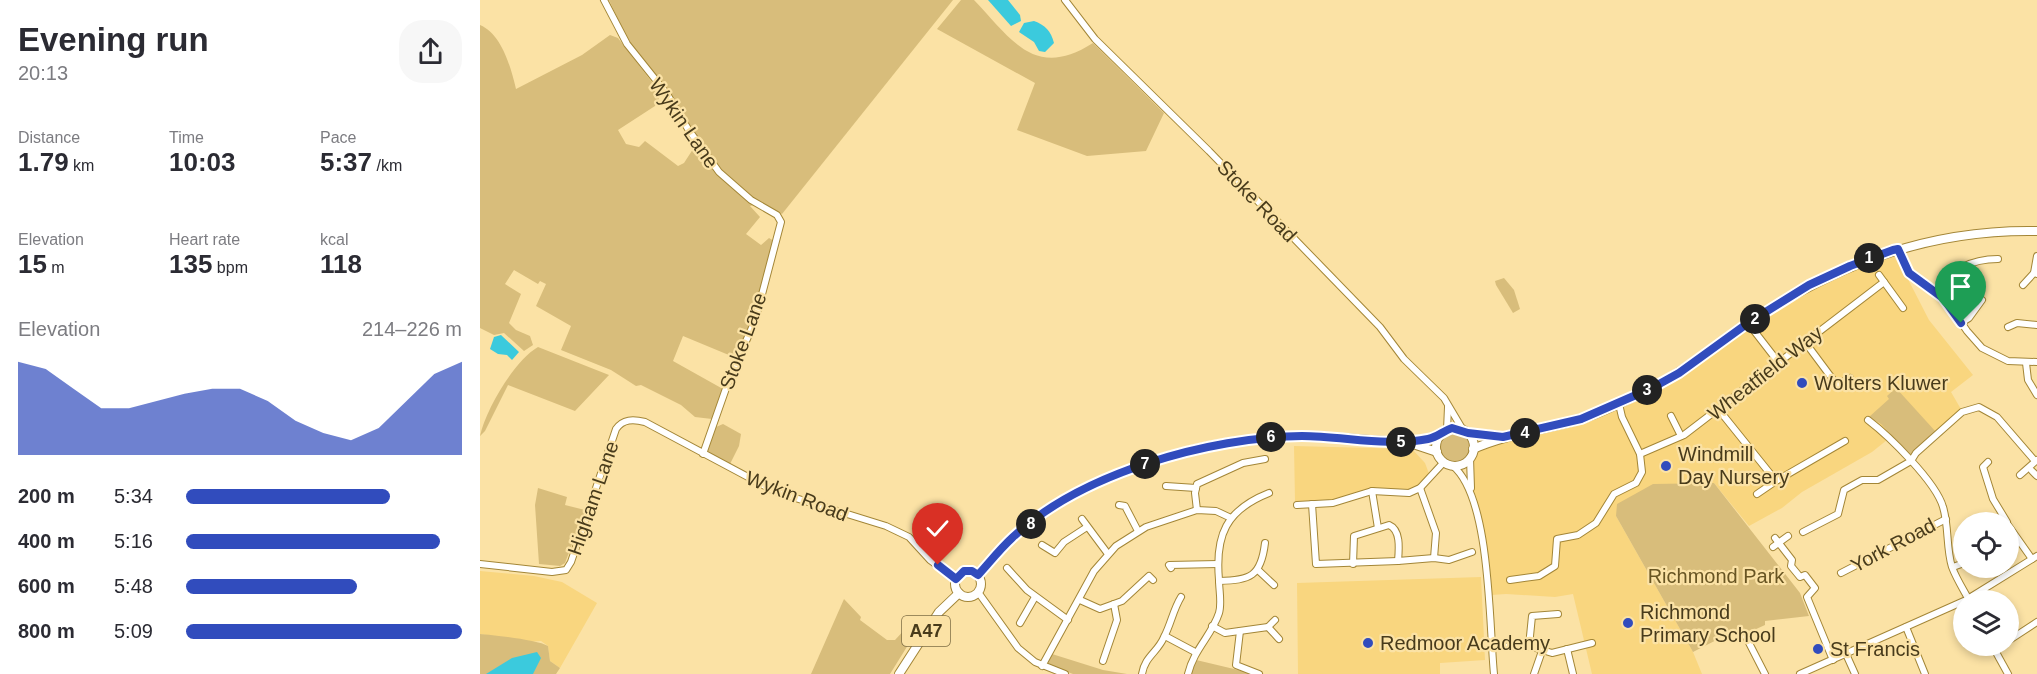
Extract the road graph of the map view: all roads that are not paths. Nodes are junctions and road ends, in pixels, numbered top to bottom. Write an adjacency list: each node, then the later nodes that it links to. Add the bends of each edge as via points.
1 (604, 0): 3 (street, Wykin Lane, via 627,44 667,94 719,172 751,200 777,215)
2 (1065, 0): 25 (street, Stoke Road, via 1095,39 1224,166)
3 (782, 228): 41 (street, Stoke Lane, via 754,321)
4 (2037, 231): 5 (main road, via 1978,233)
5 (1898, 249): 12 (street, via 1909,273); 15 (main road, via 1836,272)
6 (2037, 256): 8 (street)
7 (1998, 259): 12 (street, via 1983,259 1961,267)
8 (2036, 273): 11 (street)
9 (1879, 275): 10 (street)
10 (1884, 282): 14 (street); 19 (street, Wheatfield Way)
11 (2024, 285)
12 (1936, 292): 16 (street)
13 (1982, 300): 16 (street)
14 (1903, 308)
15 (1748, 323): 21 (street); 26 (main road, via 1679,373)
16 (1961, 323): 22 (street, via 1987,352)
17 (2037, 325): 18 (street, via 2017,323)
18 (2008, 327)
19 (1805, 342): 21 (street, Wheatfield Way); 23 (street, via 1837,385)
20 (2037, 362): 22 (street)
21 (1779, 363): 28 (street, Wheatfield Way)
22 (2026, 363): 24 (street, via 2029,385)
23 (1850, 378)
24 (2037, 395)
25 (1448, 403): 33 (street); 34 (street, Stoke Road)
26 (1618, 404): 27 (main road); 30 (street)
27 (1607, 409): 30 (street); 37 (main road)
28 (1719, 410): 35 (street, Wheatfield Way); 50 (street)
29 (1671, 416): 35 (street)
30 (1622, 417): 43 (street)
31 (632, 420): 41 (street, Wykin Road, via 645,422); 81 (street, Higham Lane, via 616,429 566,570)
32 (1868, 420): 46 (street)
33 (1447, 430): 34 (main road); 36 (main road)
34 (1465, 431): 37 (main road); 42 (main road)
35 (1682, 436): 43 (street, Wheatfield Way)
36 (1439, 437): 39 (main road); 40 (main road)
37 (1503, 437): 42 (main road)
38 (1845, 441): 50 (street)
39 (1407, 442): 40 (main road); 90 (main road, via 1293,436 1194,448 1095,484 1049,510 1012,537)
40 (1437, 452): 48 (main road)
41 (703, 454): 91 (street, Wykin Road, via 776,492 886,526 909,537 930,560)
42 (1472, 454): 48 (main road, via 1461,465); 55 (street)
43 (1640, 454): 92 (street, via 1642,472 1636,483 1614,494 1596,523 1578,535 1557,539 1555,566 1539,576)
44 (1265, 459): 52 (street, via 1243,463 1197,484)
45 (2036, 460): 46 (street, via 1989,411 1979,406 1962,412); 49 (street)
46 (1911, 461): 65 (street, via 1938,494); 69 (street, via 1878,480 1862,480 1844,490 1838,514)
47 (1988, 462): 62 (street, via 1983,467)
48 (1449, 464): 53 (street); 55 (street, via 1464,478)
49 (2020, 475)
50 (1776, 481): 57 (street)
51 (1166, 486): 52 (street)
52 (1196, 488): 61 (street)
53 (1420, 488): 54 (street, via 1409,493); 77 (street, via 1436,533)
54 (1372, 491): 59 (street, via 1338,502); 67 (street)
55 (1470, 492): 118 (street, via 1484,556)
56 (1269, 493): 63 (street, via 1245,505)
57 (1757, 494)
58 (1124, 504): 68 (street)
59 (1312, 504): 60 (street); 83 (street, via 1315,563)
60 (1297, 505)
61 (1197, 510): 63 (street, via 1216,511); 68 (street)
62 (2000, 512)
63 (1231, 518): 82 (street, via 1220,540)
64 (1082, 519): 66 (street)
65 (1946, 519): 85 (street); 89 (street, York Road)
66 (1087, 527): 75 (street, via 1064,542); 76 (street)
67 (1378, 528): 79 (street, via 1391,525 1395,529); 83 (street, via 1353,537)
68 (1138, 531): 76 (street)
69 (1803, 532)
70 (1788, 536): 125 (street, via 1776,543 1791,560 1795,572 1800,577 1805,575 1815,588 1807,597)
71 (2019, 540): 78 (street)
72 (1265, 543): 87 (street)
73 (1042, 545): 75 (street)
74 (1473, 551): 77 (street, via 1449,560)
75 (1055, 554): 80 (street)
76 (1108, 554): 100 (street)
77 (1434, 558): 79 (street)
78 (2034, 558): 95 (street)
79 (1398, 561): 83 (street)
80 (1054, 562)
81 (480, 564)
82 (1218, 564): 84 (street); 93 (street)
83 (1353, 564)
84 (1168, 567)
85 (1953, 567)
86 (1006, 568): 98 (street)
87 (1258, 570): 93 (street, via 1242,580); 94 (street)
88 (1155, 571): 101 (street, via 1131,595)
89 (1841, 573)
90 (978, 575): 91 (main road, via 964,571); 96 (main road)
91 (956, 579): 97 (main road)
92 (1510, 580)
93 (1219, 581): 108 (street, via 1220,612)
94 (1274, 585)
95 (1983, 590)
96 (978, 592): 97 (main road, via 971,597); 126 (street, via 1013,643)
97 (959, 593): 127 (main road, A47, via 939,612)
98 (1035, 597): 104 (street); 107 (street)
99 (1181, 597): 113 (street)
100 (1080, 600): 101 (street, via 1100,609); 104 (street)
101 (1114, 604): 124 (street, via 1117,620)
102 (1953, 606): 110 (street)
103 (1557, 614): 117 (street, via 1532,616)
104 (1068, 620): 126 (street)
105 (1275, 621): 109 (street)
106 (2037, 622): 112 (street)
107 (1020, 623)
108 (1212, 626): 111 (street, via 1225,633); 121 (street)
109 (1268, 627): 111 (street); 115 (street)
110 (1906, 627): 122 (street); 138 (street)
111 (1240, 631): 131 (street, via 1236,665)
112 (2019, 634)
113 (1165, 636): 121 (street); 129 (street, via 1146,659)
114 (1746, 637): 135 (street)
115 (1280, 639)
116 (1592, 643): 119 (street)
117 (1529, 646): 118 (street); 120 (street)
118 (1491, 647): 132 (street)
119 (1567, 649): 120 (street); 134 (street)
120 (1542, 651): 133 (street)
121 (1195, 652): 130 (street)
122 (1846, 654): 125 (street); 137 (street)
123 (1998, 656): 139 (street)
124 (1101, 657)
125 (1833, 660): 136 (street)
126 (1042, 666): 128 (street)
127 (898, 674)
128 (1065, 674)
129 (1142, 674)
130 (1188, 674)
131 (1259, 674)
132 (1494, 674)
133 (1534, 674)
134 (1573, 674)
135 (1765, 674)
136 (1800, 674)
137 (1855, 674)
138 (1925, 674)
139 (2008, 674)

